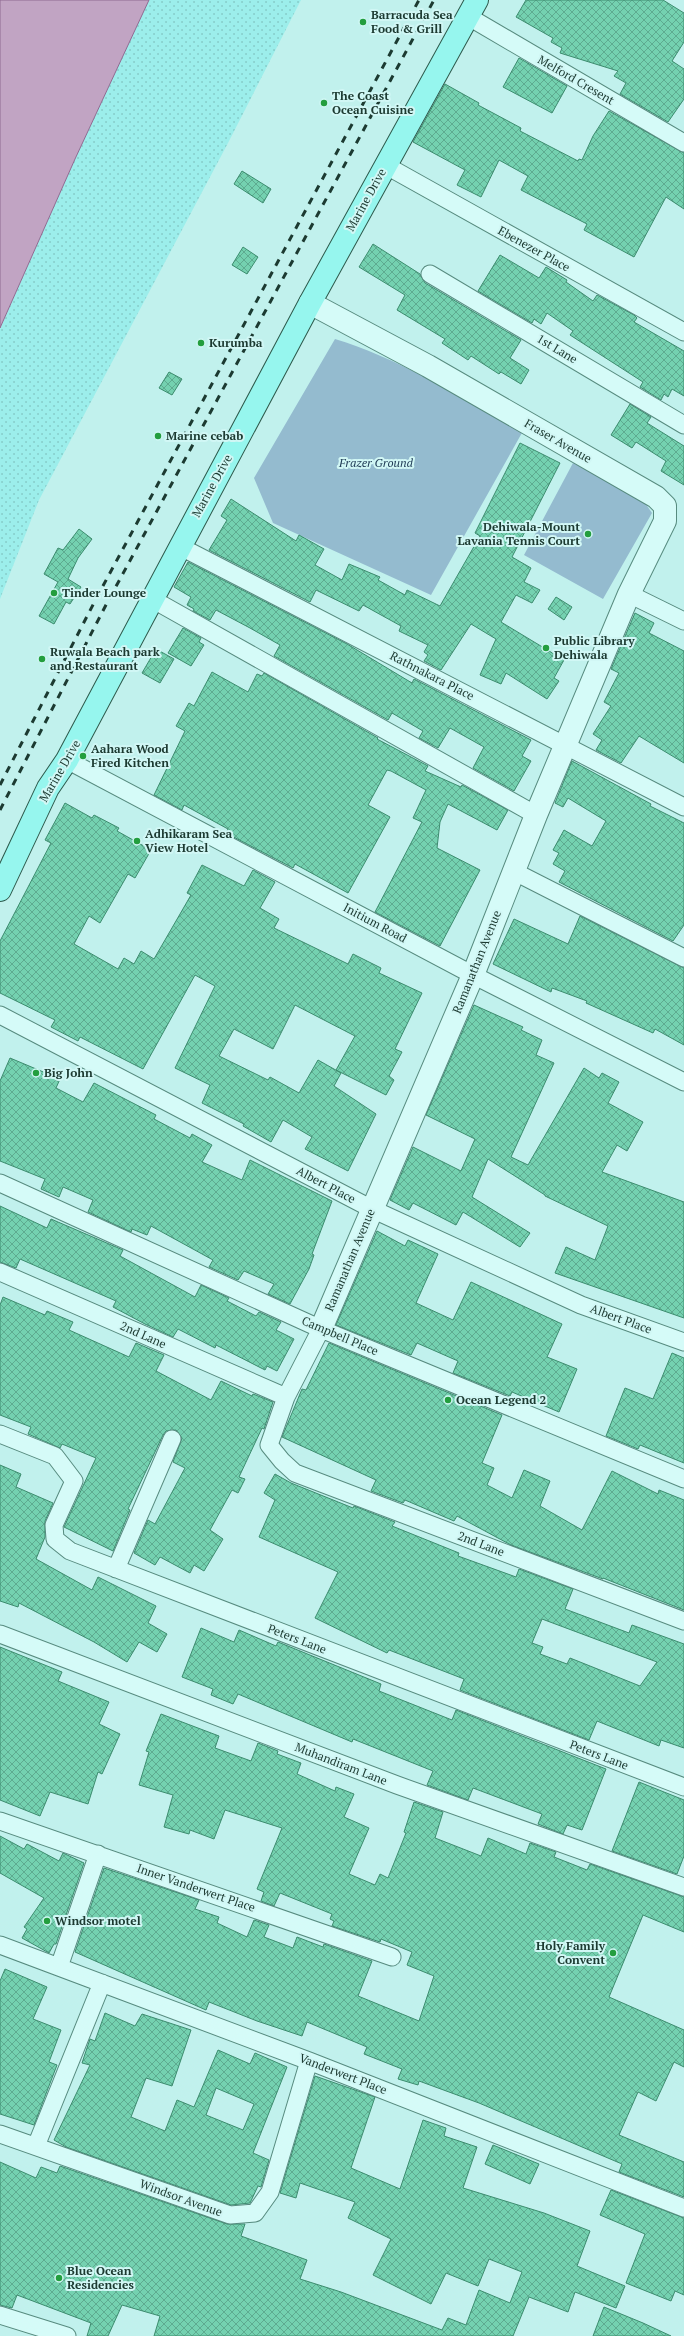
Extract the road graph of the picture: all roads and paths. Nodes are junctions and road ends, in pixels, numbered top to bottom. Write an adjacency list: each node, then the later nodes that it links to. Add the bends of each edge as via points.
1 (473, 8): 2 (street, Melford Cresent); 3 (main road, Marine Drive)
2 (684, 143)
3 (385, 164): 5 (main road, Marine Drive); 6 (street, Ebenezer Place)
4 (430, 274): 7 (street, 1st Lane)
5 (310, 303): 8 (main road, Marine Drive); 9 (street, Fraser Avenue, via 435,370 656,497 665,506 665,521)
6 (684, 332)
7 (684, 425)
8 (179, 546): 10 (main road, Marine Drive); 12 (street, Rathnakara Place)
9 (629, 594): 11 (street); 12 (street, Ramanathan Avenue)
10 (152, 599): 13 (main road, Marine Drive); 15 (street)
11 (684, 621)
12 (566, 744): 14 (street, Rathnakara Place); 15 (street, Ramanathan Avenue)
13 (67, 760): 17 (main road, Marine Drive, via 48,788); 19 (street, Initium Road)
14 (684, 807)
15 (536, 815): 16 (street, Ramanathan Avenue)
16 (513, 871): 18 (street); 19 (street, Ramanathan Avenue)
17 (0, 890)
18 (684, 958)
19 (473, 975): 21 (street, Initium Road); 23 (street, Ramanathan Avenue)
20 (0, 1015): 23 (street, Albert Place)
21 (684, 1082)
22 (0, 1183): 25 (street, Campbell Place)
23 (372, 1209): 25 (street, Ramanathan Avenue); 26 (street, Albert Place, via 582,1304)
24 (0, 1272): 27 (street, 2nd Lane)
25 (321, 1329): 27 (street); 30 (street, Campbell Place)
26 (684, 1342)
27 (286, 1397): 32 (street, 2nd Lane, via 269,1445 295,1473)
28 (0, 1434): 31 (street, Peters Lane, via 55,1456 74,1481 54,1525 56,1539 70,1551)
29 (172, 1439): 31 (street)
30 (684, 1479)
31 (116, 1569): 34 (street, Peters Lane)
32 (684, 1621)
33 (0, 1634): 37 (street, Muhandiram Lane, via 397,1785)
34 (684, 1787)
35 (0, 1821): 36 (street, Inner Vanderwert Place)
36 (98, 1854): 39 (street, Inner Vanderwert Place); 40 (street)
37 (684, 1887)
38 (0, 1945): 40 (street, Vanderwert Place)
39 (392, 1957)
40 (60, 1967): 41 (street, Vanderwert Place)
41 (102, 1983): 42 (street, Vanderwert Place); 44 (street)
42 (309, 2061): 44 (street, Windsor Avenue, via 270,2192 255,2213 230,2215); 45 (street, Vanderwert Place)
43 (0, 2134): 44 (street, Windsor Avenue)
44 (36, 2146)
45 (684, 2208)
46 (0, 2315): 47 (street)
47 (67, 2336)

